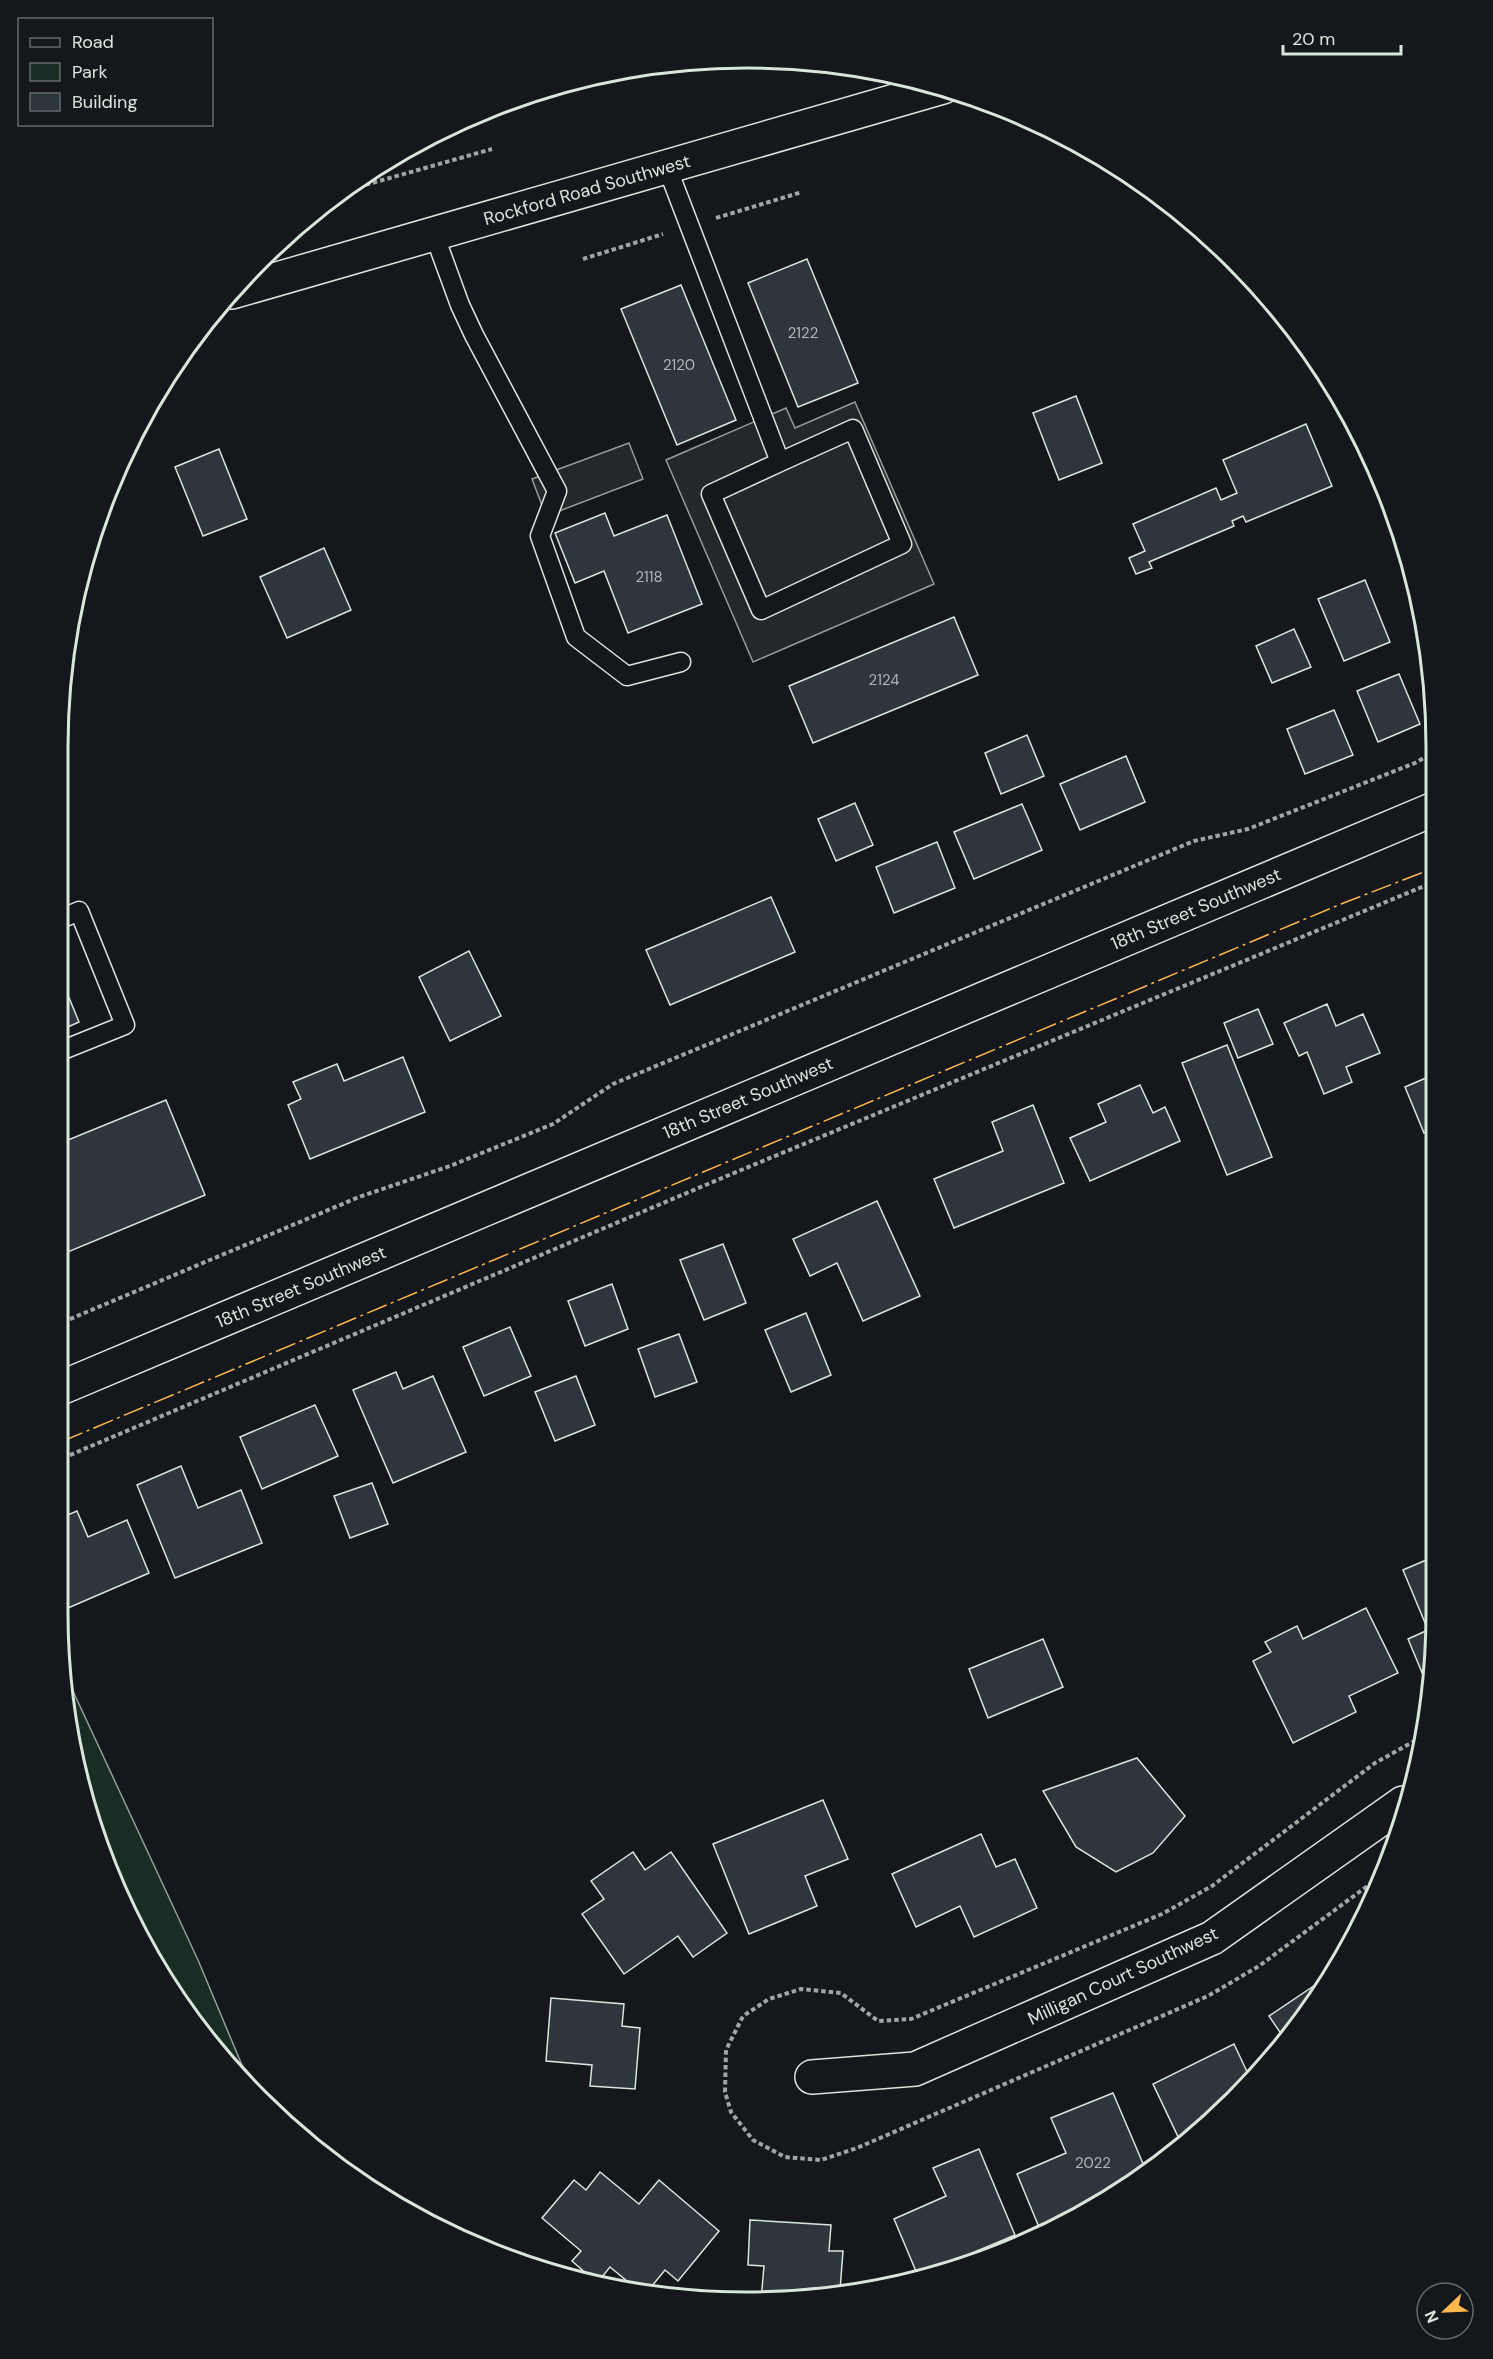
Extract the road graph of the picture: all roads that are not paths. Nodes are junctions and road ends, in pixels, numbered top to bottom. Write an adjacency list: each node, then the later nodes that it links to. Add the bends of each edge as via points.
1 (926, 92): 2 (street, Rockford Road Southwest)
2 (667, 167): 3 (street, Rockford Road Southwest); 5 (lane)
3 (434, 234): 4 (street, Rockford Road Southwest); 6 (lane, via 474,335 557,491 540,536 576,637 627,676)
4 (246, 288)
5 (780, 462): 5 (lane, via 711,494 761,610 902,544 853,429)
6 (681, 662)
7 (1426, 812): 10 (street, 18th Street Southwest)
8 (68, 916): 9 (lane, via 79,911 124,1024)
9 (68, 1048)
10 (68, 1385)
11 (1396, 1808): 12 (street, Milligan Court Southwest, via 1212,1938 915,2069)
12 (813, 2078)

